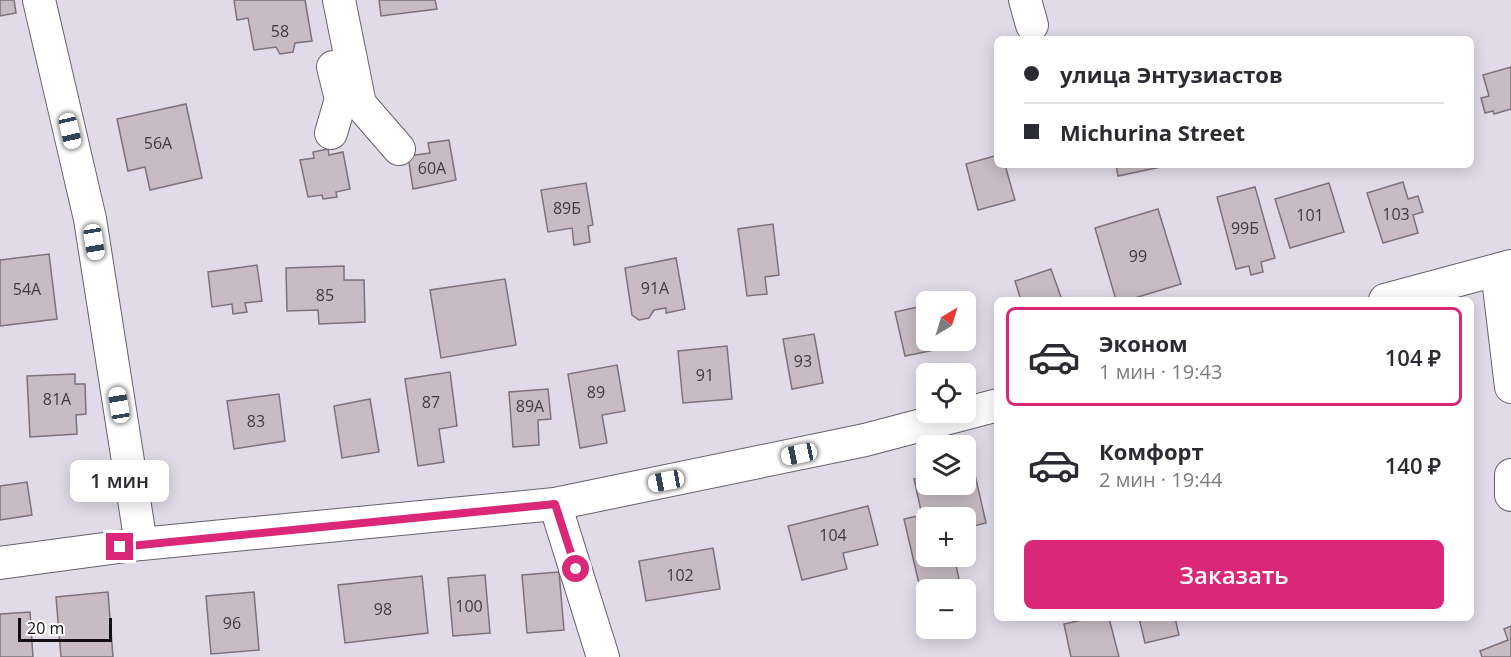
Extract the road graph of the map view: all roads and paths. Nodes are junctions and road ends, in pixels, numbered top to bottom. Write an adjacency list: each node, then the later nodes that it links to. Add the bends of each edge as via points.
1 (39, 0): 13 (street, via 90,219)
2 (319, 0): 4 (street, via 341,99)
3 (339, 0): 5 (street, via 360,104)
4 (331, 133)
5 (399, 149)
6 (1504, 268): 7 (street); 8 (street)
7 (1396, 297)
8 (1511, 387)
9 (994, 406): 12 (street, via 865,441)
10 (1511, 475): 11 (street)
11 (1511, 495)
12 (555, 504): 13 (street); 15 (street)
13 (141, 544): 14 (street)
14 (0, 563)
15 (603, 657)

